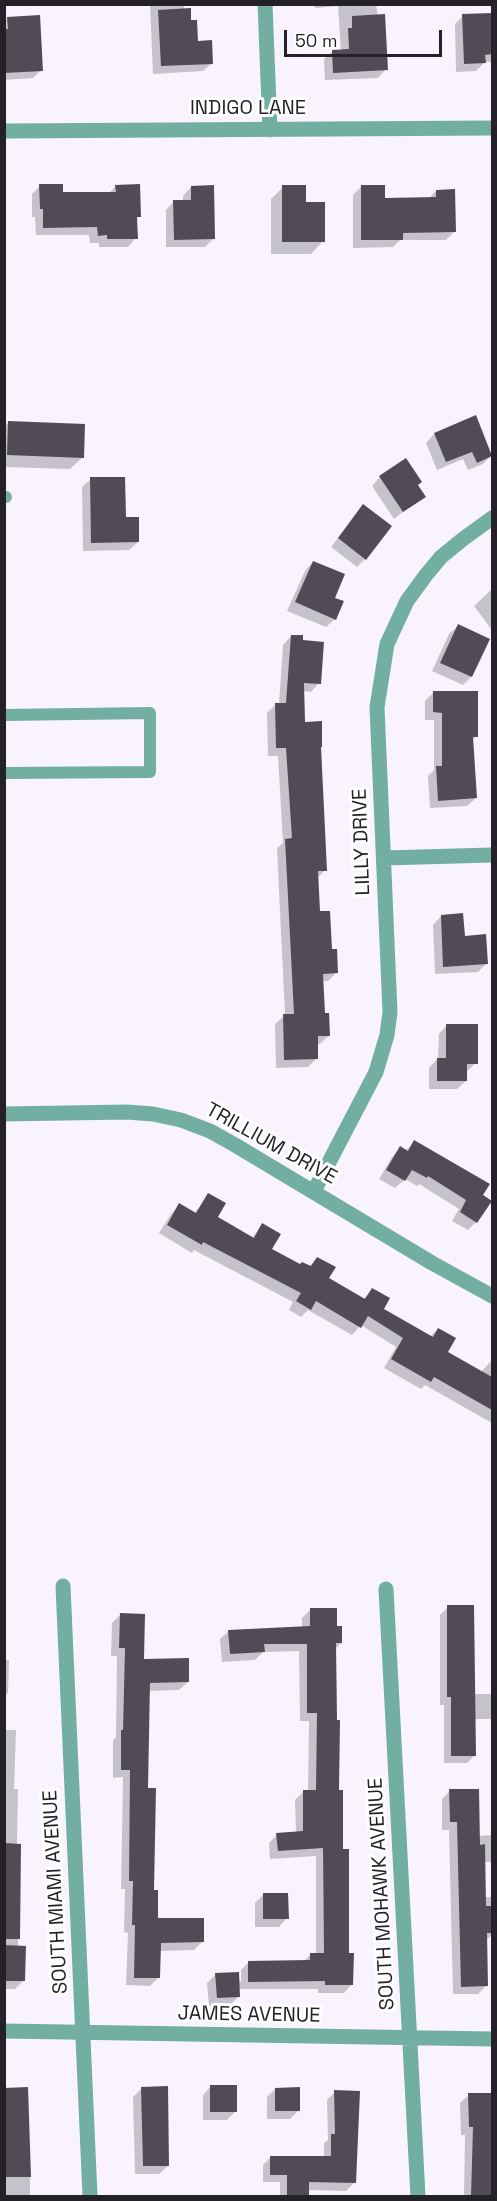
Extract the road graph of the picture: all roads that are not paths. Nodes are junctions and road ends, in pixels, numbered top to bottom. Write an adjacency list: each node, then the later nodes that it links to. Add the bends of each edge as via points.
1 (265, 4): 3 (street)
2 (492, 129): 3 (street, INDIGO LANE)
3 (270, 130): 4 (street, INDIGO LANE)
4 (4, 131)
5 (492, 518): 9 (street, LILLY DRIVE, via 441,557 407,601 387,644 377,707)
6 (4, 715): 7 (lane, via 150,713 150,772)
7 (4, 773)
8 (492, 855): 9 (street)
9 (384, 858): 11 (street, LILLY DRIVE, via 390,1012 387,1035 376,1072)
10 (4, 1114): 11 (street, TRILLIUM DRIVE, via 127,1112 181,1120 210,1131)
11 (314, 1191): 12 (street, TRILLIUM DRIVE)
12 (492, 1296)
13 (63, 1586): 16 (street, SOUTH MIAMI AVENUE)
14 (386, 1589): 17 (street, SOUTH MOHAWK AVENUE)
15 (4, 2031): 16 (street, JAMES AVENUE)
16 (84, 2033): 17 (street, JAMES AVENUE); 19 (street, SOUTH MIAMI AVENUE)
17 (411, 2038): 18 (street, JAMES AVENUE); 20 (street, SOUTH MOHAWK AVENUE)
18 (492, 2039)
19 (90, 2196)
20 (418, 2196)

